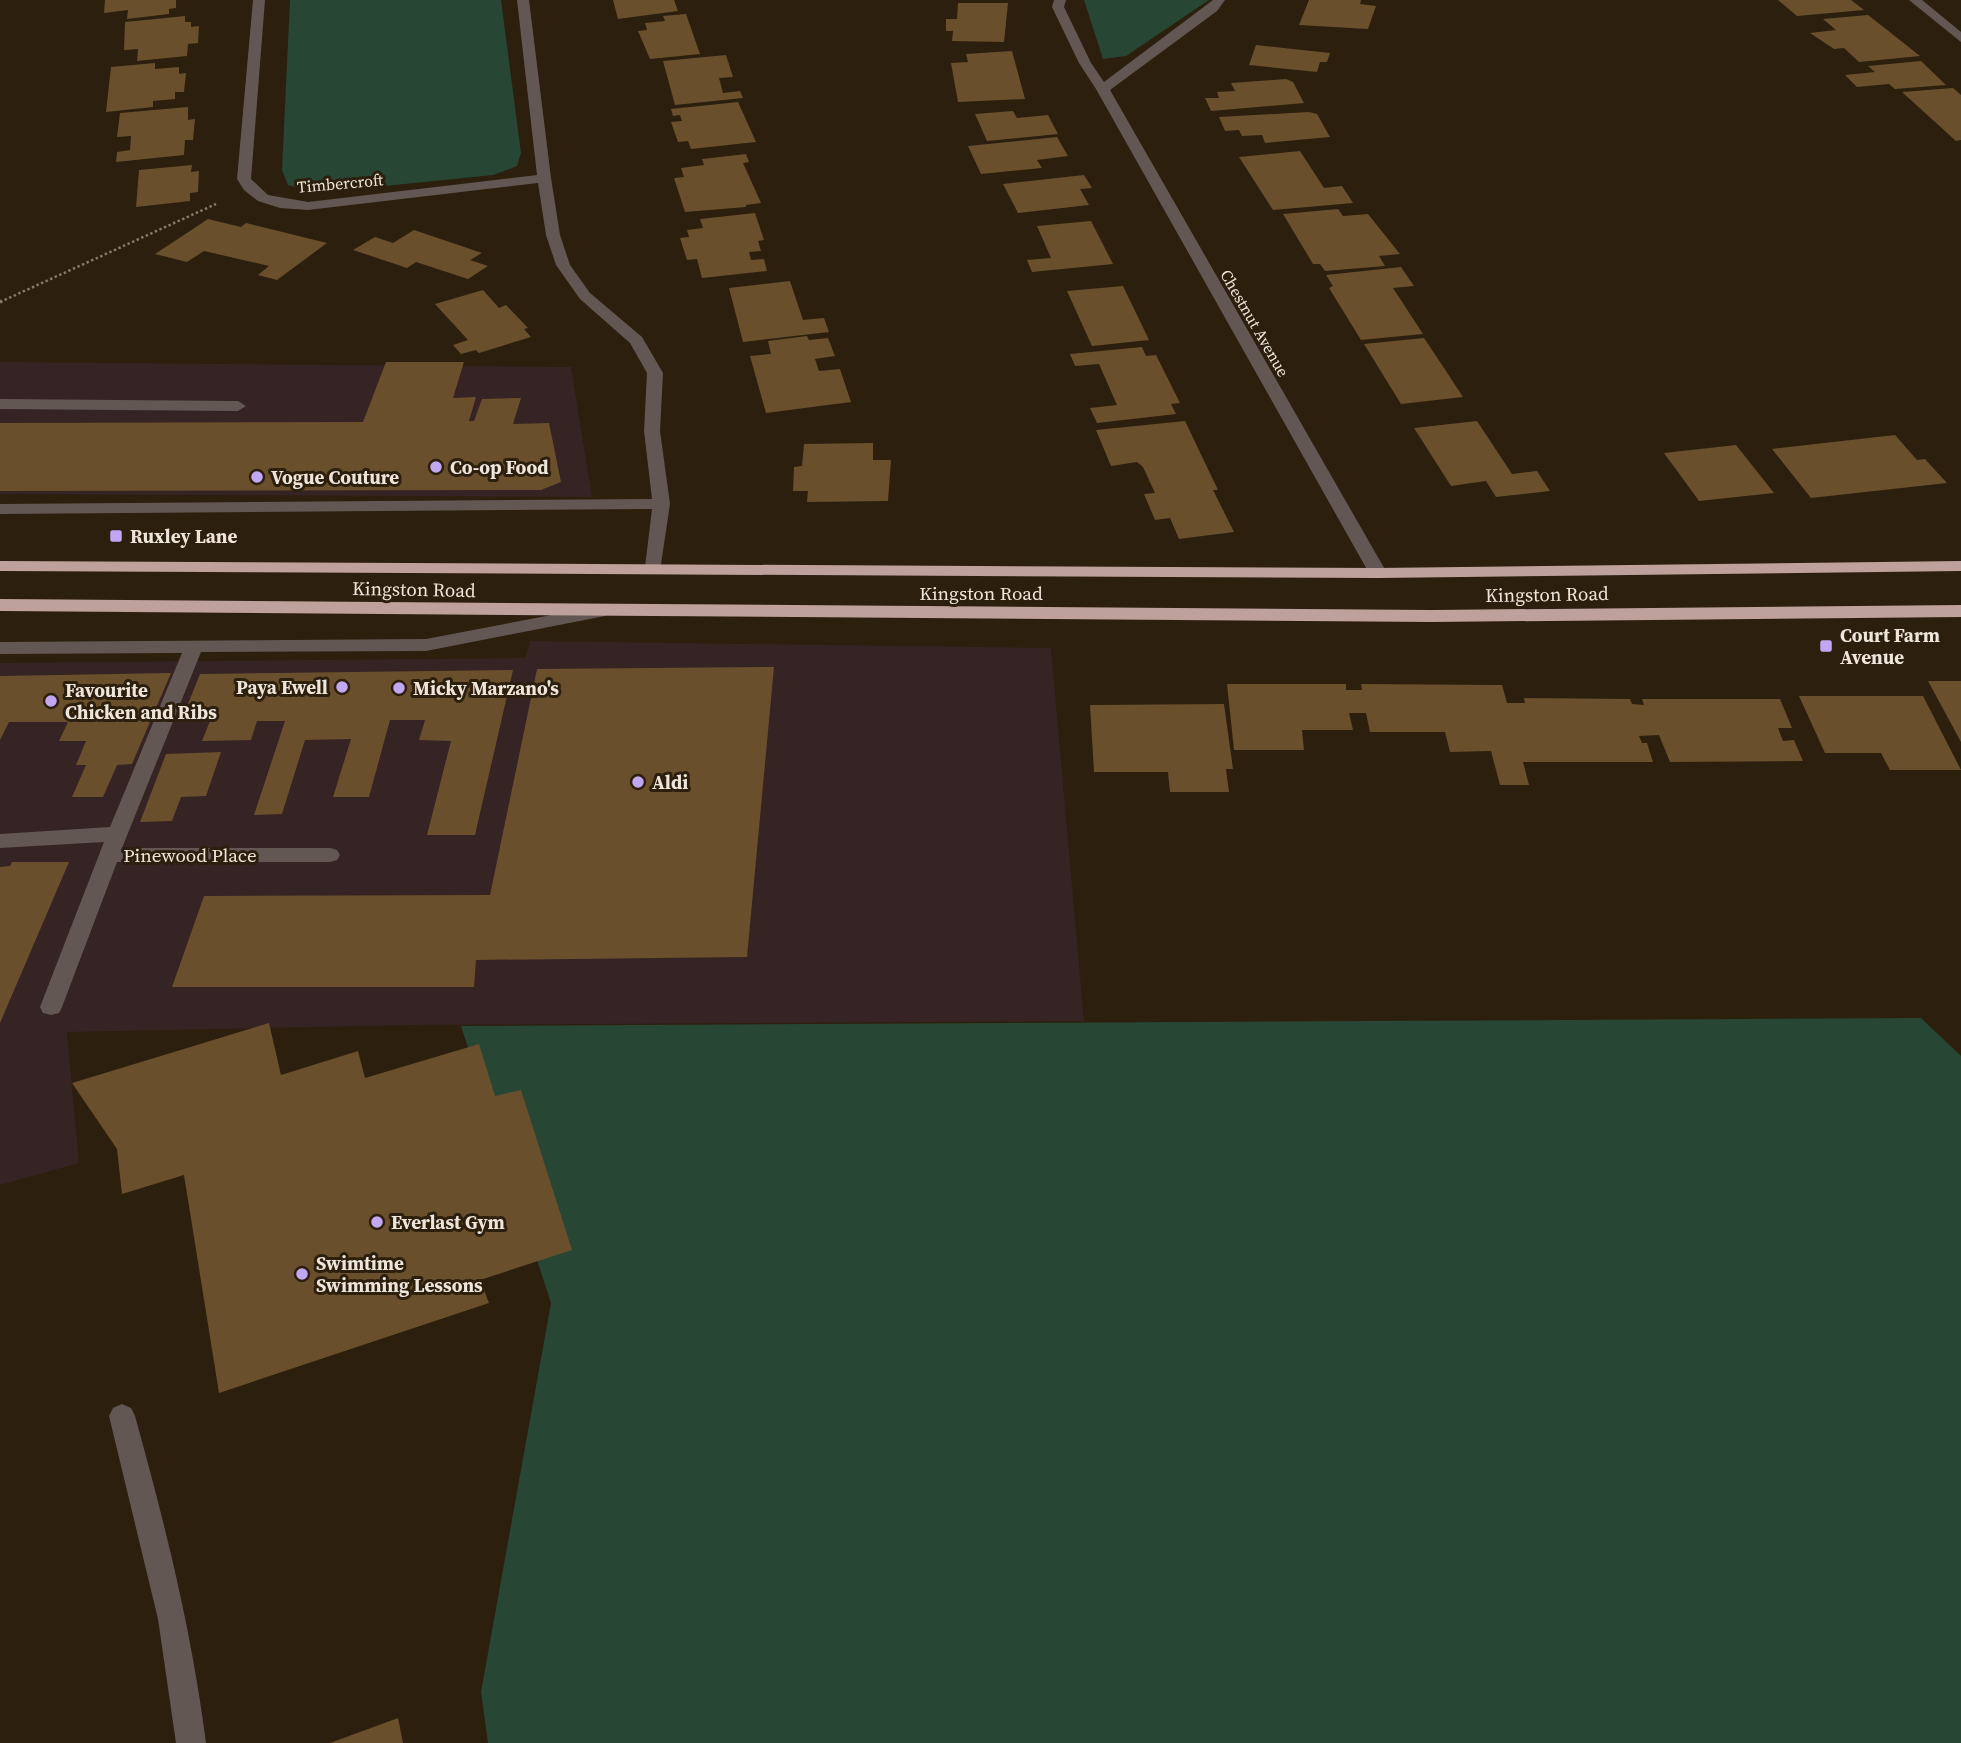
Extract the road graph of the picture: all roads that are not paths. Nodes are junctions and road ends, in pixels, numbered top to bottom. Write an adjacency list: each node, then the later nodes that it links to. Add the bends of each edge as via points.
1 (259, 0): 8 (street, Timbercroft, via 244,179 248,190 281,205 308,206)
2 (523, 0): 8 (street)
3 (1060, 0): 7 (street, Chestnut Avenue, via 1058,7 1085,63)
4 (1219, 0): 7 (street)
5 (1915, 0): 6 (street)
6 (1961, 38)
7 (1103, 89): 16 (street, Chestnut Avenue)
8 (544, 178): 11 (street, via 562,265 585,296 636,340 655,373 652,431)
9 (0, 404): 10 (street)
10 (238, 406)
11 (661, 504): 12 (street); 15 (street)
12 (0, 509)
13 (0, 566): 15 (highway, Kingston Road)
14 (1961, 566): 16 (highway, Kingston Road)
15 (654, 567): 16 (highway, Kingston Road)
16 (1378, 573)
17 (0, 606): 19 (highway, Kingston Road)
18 (1961, 611): 19 (highway, Kingston Road, via 1432,616)
19 (599, 612): 20 (street, via 426,645)
20 (195, 645): 21 (street); 22 (street, Pinewood Place)
21 (0, 648)
22 (115, 834): 23 (street); 24 (street, Pinewood Place)
23 (0, 841)
24 (109, 855): 25 (street, Pinewood Place); 26 (street)
25 (330, 855)
26 (51, 1007)
27 (122, 1416): 28 (street, via 155,1536)
28 (191, 1743)

